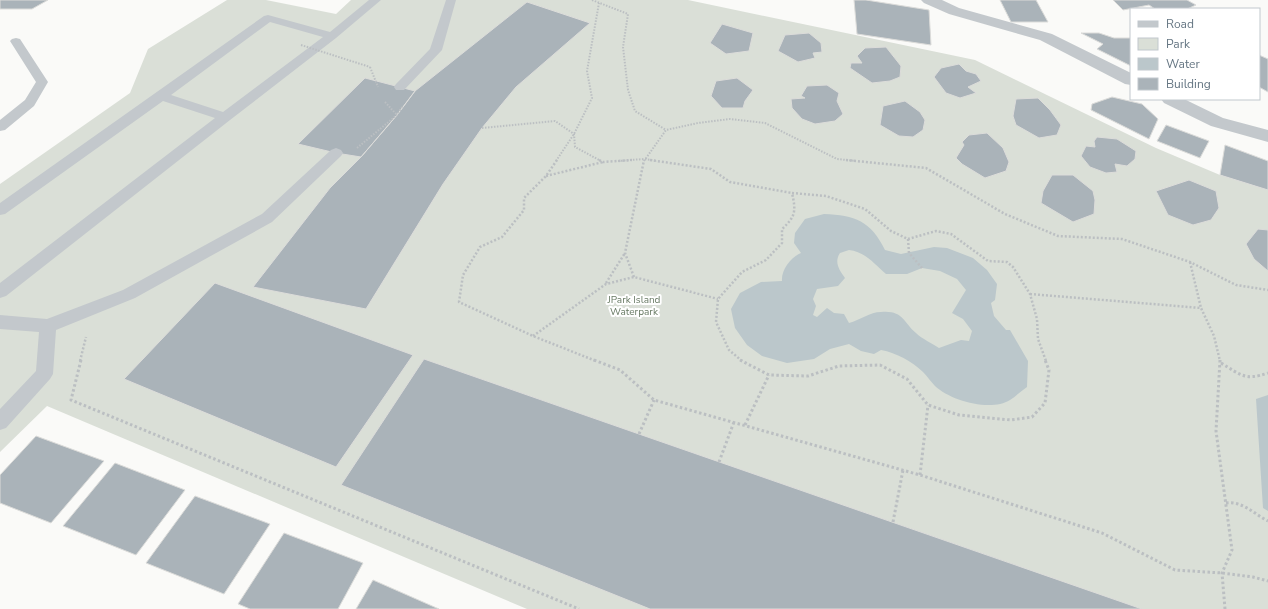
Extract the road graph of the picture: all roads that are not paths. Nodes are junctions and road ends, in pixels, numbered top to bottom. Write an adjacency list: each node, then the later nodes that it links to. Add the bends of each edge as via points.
1 (376, 0): 4 (lane)
2 (451, 0): 7 (lane, via 436,50)
3 (929, 0): 6 (street, via 954,11 1046,38)
4 (332, 36): 8 (lane, via 268,18); 10 (lane)
5 (16, 41): 11 (lane, via 42,82 30,103)
6 (1130, 80)
7 (400, 87)
8 (161, 96): 10 (lane); 14 (lane)
9 (1172, 100): 12 (street, via 1217,122)
10 (225, 117): 15 (lane)
11 (0, 127)
12 (1268, 136)
13 (336, 153): 17 (lane, via 267,218 129,294)
14 (0, 210)
15 (0, 292)
16 (0, 322): 17 (lane)
17 (48, 326): 18 (lane, via 44,374)
18 (0, 422)

